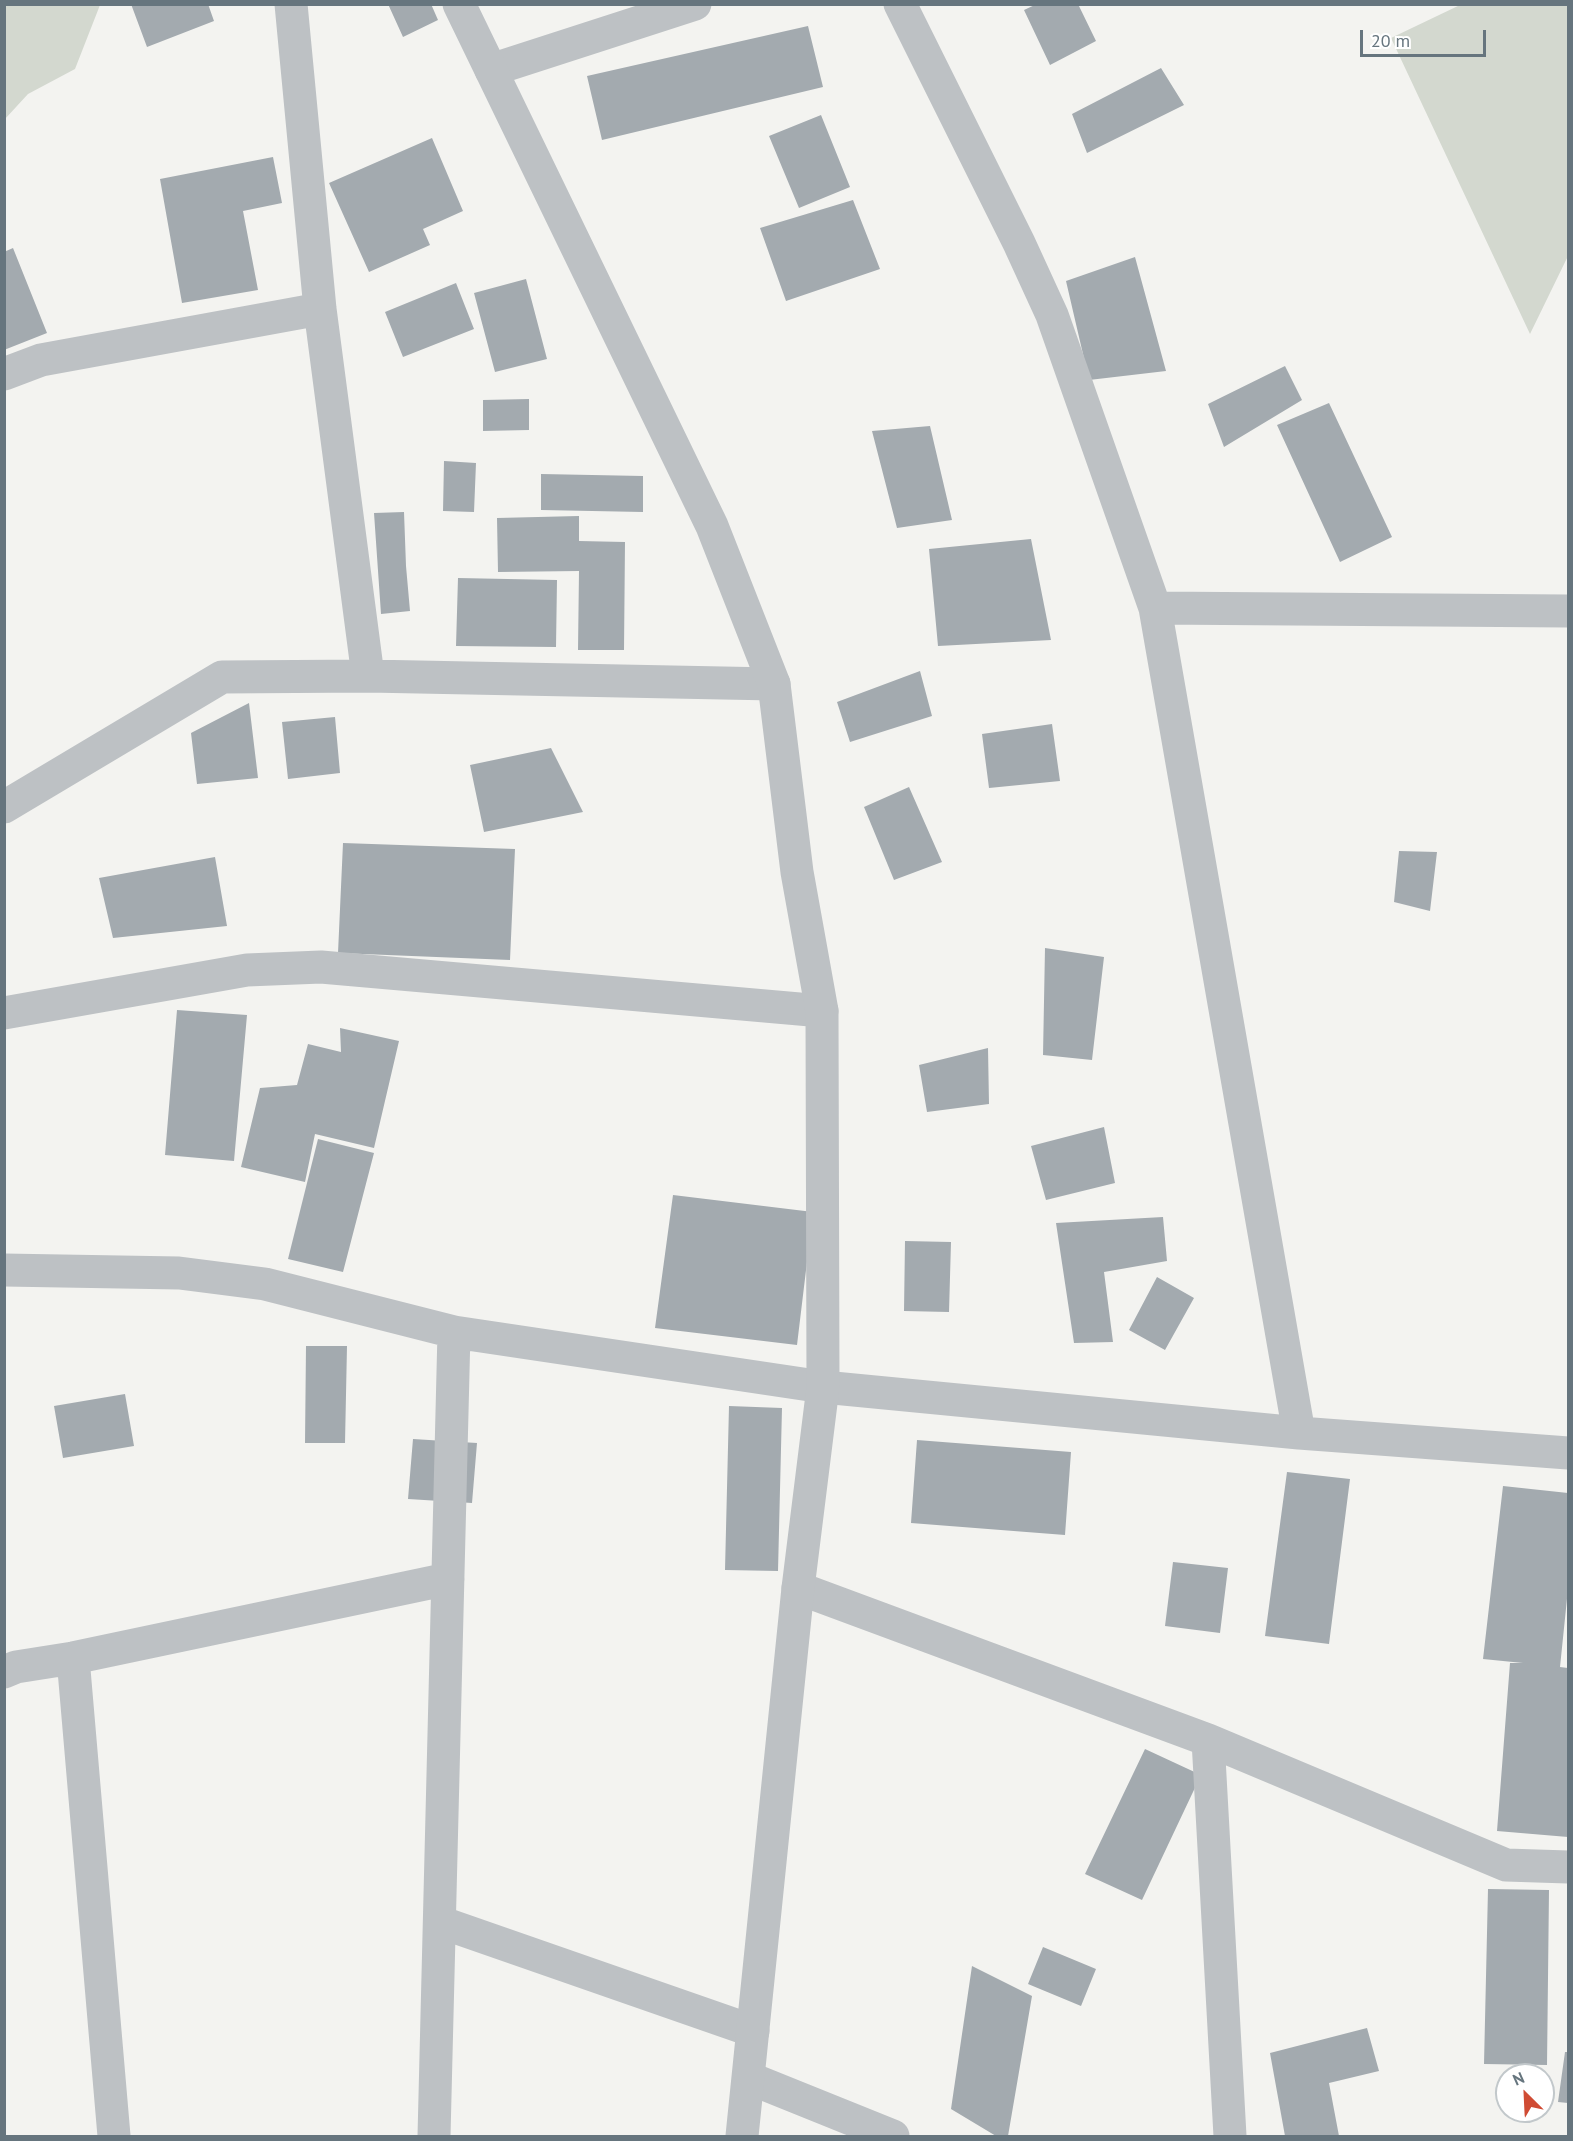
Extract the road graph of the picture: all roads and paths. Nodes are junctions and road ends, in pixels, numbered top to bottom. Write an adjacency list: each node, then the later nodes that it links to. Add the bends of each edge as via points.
1 (291, 4): 6 (street)
2 (459, 4): 5 (street)
3 (695, 4): 5 (street)
4 (900, 4): 8 (street, via 1052,315)
5 (491, 70): 11 (street, via 712,526)
6 (320, 309): 7 (street, via 41,360); 10 (street)
7 (4, 374)
8 (1155, 608): 9 (street); 18 (street)
9 (1569, 610)
10 (368, 676): 11 (street); 12 (street, via 222,677)
11 (774, 684): 13 (street, via 797,872)
12 (4, 807)
13 (822, 1011): 14 (street, via 321,967 247,970); 17 (street)
14 (4, 1013)
15 (4, 1270): 16 (street, via 179,1273 265,1284)
16 (454, 1332): 17 (street); 20 (street)
17 (823, 1387): 18 (street); 21 (street)
18 (1299, 1433): 19 (street)
19 (1569, 1452)
20 (448, 1580): 22 (street); 26 (street)
21 (798, 1588): 24 (street); 27 (street)
22 (73, 1658): 23 (street); 29 (street)
23 (4, 1672)
24 (1208, 1740): 25 (street, via 1506,1865); 33 (street)
25 (1569, 1868)
26 (440, 1922): 27 (street); 30 (street)
27 (753, 2031): 28 (street)
28 (749, 2078): 31 (street); 32 (street)
29 (114, 2136)
30 (434, 2136)
31 (742, 2136)
32 (892, 2136)
33 (1230, 2136)

